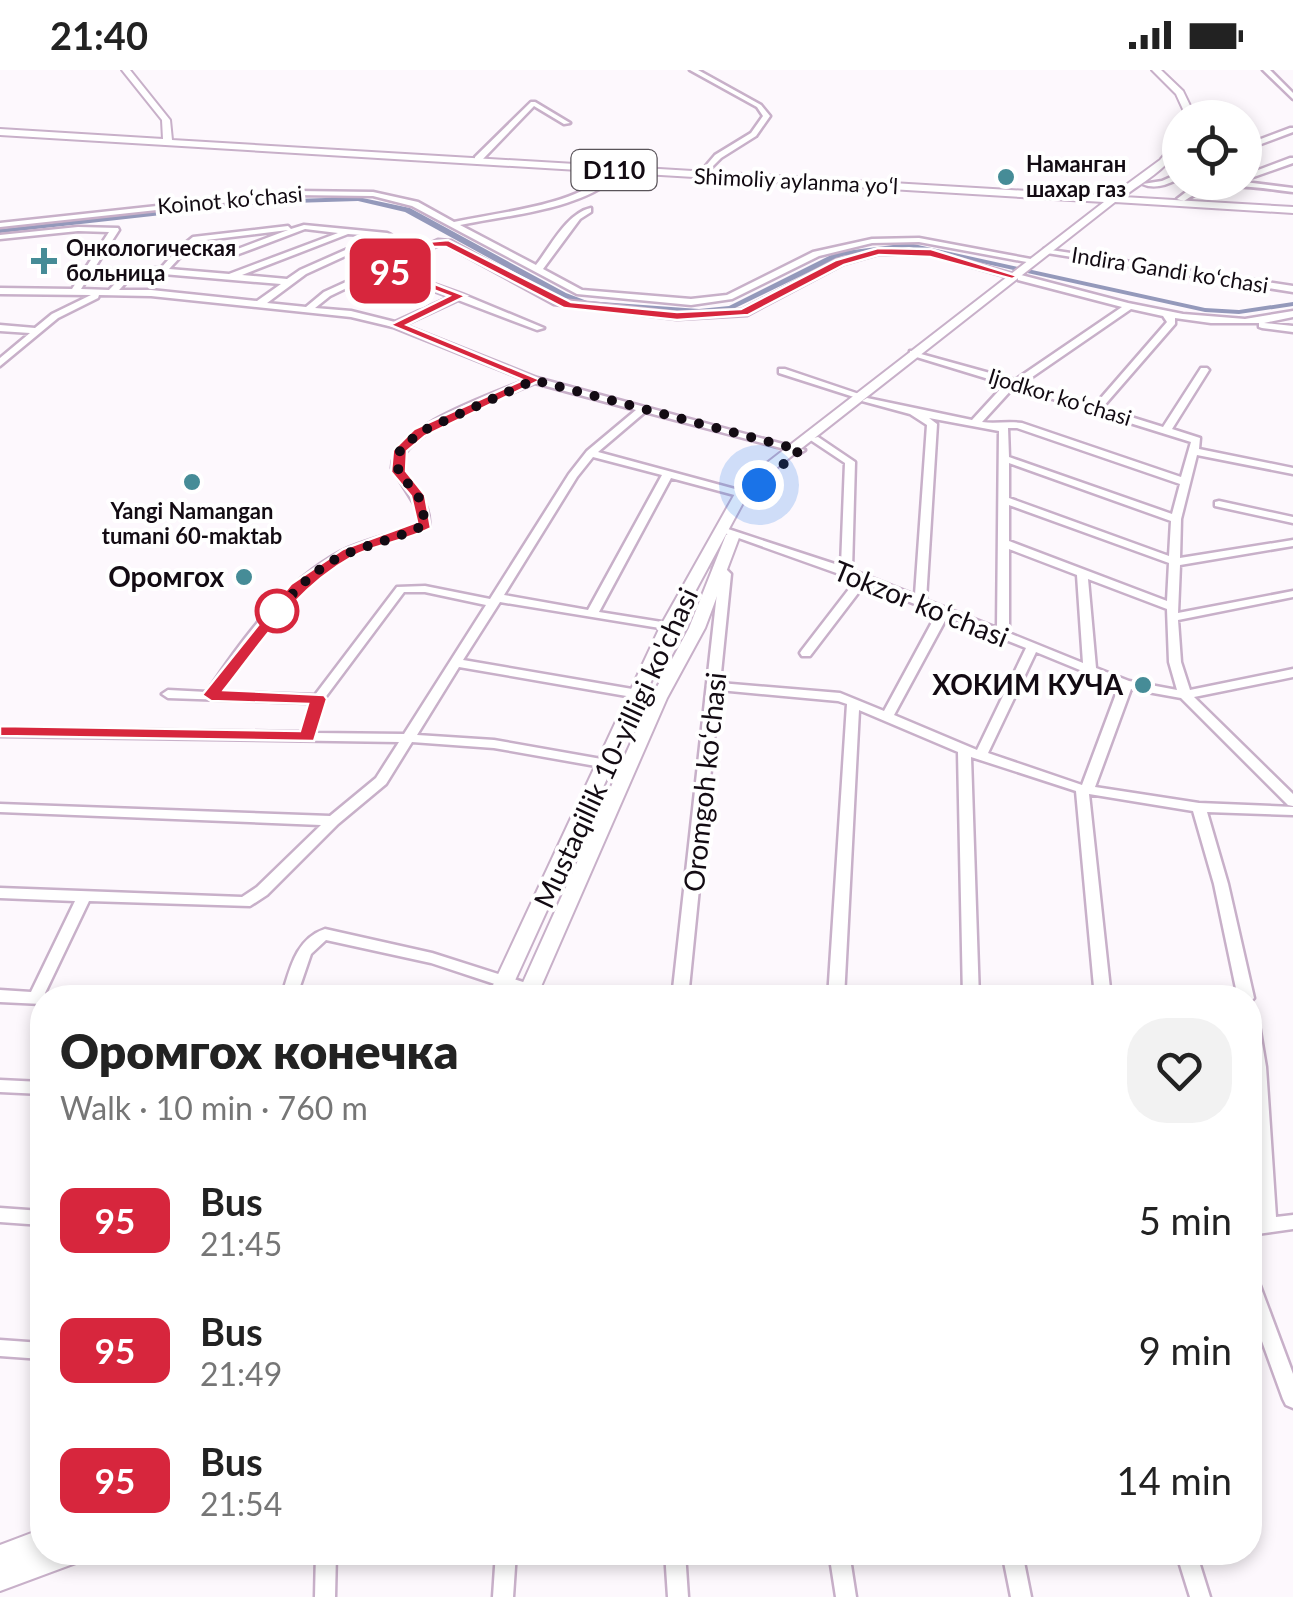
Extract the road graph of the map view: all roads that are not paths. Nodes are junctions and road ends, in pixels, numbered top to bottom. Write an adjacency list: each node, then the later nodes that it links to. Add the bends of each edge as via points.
1 (126, 70): 9 (main road)
2 (693, 70): 23 (street, via 767,116 755,134 716,154)
3 (1147, 70): 7 (main road)
4 (1156, 70): 8 (main road)
5 (1266, 70): 6 (street)
6 (1293, 97)
7 (1174, 100)
8 (1183, 100)
9 (167, 123): 13 (main road); 14 (main road); 15 (main road)
10 (566, 123): 18 (street, via 533,102)
11 (1293, 130): 16 (street)
12 (0, 131): 13 (main road, Shimoliy aylanma yoʻl / D110); 14 (main road, Shimoliy aylanma yoʻl / D110)
13 (125, 138): 14 (main road, Shimoliy aylanma yoʻl / D110)
14 (167, 142): 15 (main road, Shimoliy aylanma yoʻl / D110); 17 (main road, Shimoliy aylanma yoʻl / D110)
15 (203, 142): 17 (main road, Shimoliy aylanma yoʻl / D110)
16 (1262, 142)
17 (377, 154): 18 (main road, Shimoliy aylanma yoʻl / D110); 25 (main road, Shimoliy aylanma yoʻl / D110)
18 (478, 159): 23 (main road, Shimoliy aylanma yoʻl / D110)
19 (1293, 160): 24 (street)
20 (1162, 166): 22 (main road)
21 (1162, 168): 22 (main road)
22 (1158, 170): 26 (main road); 28 (main road)
23 (703, 173): 25 (main road, Shimoliy aylanma yoʻl / D110); 31 (main road, Shimoliy aylanma yoʻl / D110)
24 (1262, 173)
25 (614, 174): 37 (street, via 602,186 529,209)
26 (1133, 182): 31 (main road); 32 (main road)
27 (1162, 183): 28 (street)
28 (1148, 184): 32 (main road); 33 (main road)
29 (1262, 185): 30 (street)
30 (1293, 190)
31 (1063, 195): 32 (main road, Shimoliy aylanma yoʻl / D110); 36 (main road)
32 (1121, 201): 33 (main road, Shimoliy aylanma yoʻl); 36 (main road, Mustaqillik 10-yilligi ko'chasi)
33 (1180, 201): 34 (main road)
34 (1293, 208)
35 (588, 210): 45 (street)
36 (1100, 218): 43 (main road, Mustaqillik 10-yilligi ko'chasi)
37 (454, 224): 38 (street, Koinot koʻchasi, via 398,198 335,192); 45 (street, Koinot koʻchasi)
38 (0, 225)
39 (304, 228): 40 (street); 42 (street, via 236,253); 42 (street, via 196,238)
40 (350, 231): 48 (street); 49 (street, via 388,235)
41 (0, 237): 52 (street, via 115,230)
42 (180, 252): 47 (street)
43 (1051, 252): 46 (main road, Mustaqillik 10-yilligi ko'chasi); 50 (street, Indira Gandi koʻchasi)
44 (381, 268): 46 (street, via 444,242 568,306 690,316 744,313 840,262 878,252 931,253); 54 (street); 57 (street)
45 (538, 268): 46 (street, Koinot koʻchasi, via 590,295 705,302 737,294 828,250 872,241 920,240)
46 (1025, 270): 56 (street); 66 (main road, Mustaqillik 10-yilligi ko'chasi)
47 (163, 271): 48 (street); 53 (street, via 134,270)
48 (230, 277): 49 (street)
49 (289, 282): 55 (street)
50 (1293, 288)
51 (0, 292): 52 (street)
52 (75, 292): 53 (street)
53 (111, 293): 55 (street); 65 (street, via 85,300)
54 (460, 296): 61 (street); 63 (street)
55 (259, 304): 57 (street)
56 (1131, 306): 58 (street); 71 (street)
57 (308, 310): 61 (street)
58 (1160, 311): 60 (street); 73 (street, via 1172,322)
59 (1293, 314): 60 (street)
60 (1242, 322): 64 (street)
61 (396, 325): 70 (street)
62 (0, 328): 65 (street)
63 (540, 328)
64 (1293, 329)
65 (37, 330): 67 (street)
66 (917, 354): 71 (street, Ijodkor koʻchasi); 72 (main road, Mustaqillik 10-yilligi ko'chasi)
67 (3, 358)
68 (1204, 370): 78 (street)
69 (782, 371): 72 (street)
70 (534, 380): 74 (street); 119 (street, via 420,432 400,450 398,472 418,495 426,524 348,552 297,588)
71 (1015, 383): 73 (street, Ijodkor koʻchasi); 76 (street)
72 (862, 398): 75 (street); 79 (main road, Mustaqillik 10-yilligi ko'chasi); 80 (main road, Mustaqillik 10-yilligi ko'chasi)
73 (1098, 407): 78 (street, Ijodkor koʻchasi)
74 (643, 409): 80 (street); 82 (street)
75 (914, 412): 76 (street); 102 (street, via 933,431)
76 (976, 422): 77 (street)
77 (998, 426): 83 (street, via 1006,435); 86 (street, via 1018,425)
78 (1167, 429): 81 (street, Ijodkor koʻchasi, via 1194,438)
79 (814, 440): 80 (main road, Mustaqillik 10-yilligi ko'chasi); 97 (street, via 850,462)
80 (796, 449): 87 (main road, Mustaqillik 10-yilligi ko'chasi); 92 (main road, Mustaqillik 10-yilligi ko'chasi, via 759,485)
81 (1194, 451): 84 (street, Ijodkor koʻchasi); 86 (street)
82 (591, 453): 85 (street); 101 (street)
83 (1006, 460): 88 (street); 90 (street)
84 (1293, 471)
85 (667, 475): 87 (street); 105 (street)
86 (1184, 482): 90 (street)
87 (742, 494): 92 (main road, Mustaqillik 10-yilligi ko'chasi)
88 (1004, 500): 94 (street); 95 (street)
89 (1219, 504): 91 (street)
90 (1176, 519): 95 (street)
91 (1293, 520)
92 (728, 533): 96 (main road, Mustaqillik 10-yilligi ko'chasi); 97 (street, Tokzor koʻchasi); 106 (main road, Mustaqillik 10-yilligi ko'chasi)
93 (1293, 543): 95 (street)
94 (1006, 544): 98 (street); 107 (street)
95 (1175, 562): 103 (street)
96 (719, 568): 115 (street, Oromgoh koʻchasi, via 725,574); 142 (main road, Mustaqillik 10-yilligi ko'chasi)
97 (846, 572): 99 (street, Tokzor koʻchasi)
98 (1082, 572): 103 (street); 111 (street)
99 (863, 579): 102 (street, Tokzor koʻchasi); 109 (street)
100 (1293, 594): 103 (street)
101 (497, 600): 105 (street); 110 (street); 121 (street, via 401,589)
102 (920, 603): 104 (street, Tokzor koʻchasi)
103 (1172, 612): 120 (street, via 1175,662)
104 (944, 613): 107 (street, Tokzor koʻchasi); 123 (street)
105 (592, 614): 106 (street)
106 (668, 626): 118 (main road, Mustaqillik 10-yilligi ko'chasi)
107 (1003, 636): 108 (street, Tokzor koʻchasi)
108 (1032, 648): 111 (street, Tokzor koʻchasi); 128 (street)
109 (806, 654)
110 (457, 663): 118 (street); 126 (street)
111 (1090, 672): 114 (street, Tokzor koʻchasi)
112 (1293, 672): 113 (street, Tokzor koʻchasi)
113 (1278, 676): 116 (street); 120 (street, Tokzor koʻchasi)
114 (1126, 684): 120 (street, Tokzor koʻchasi); 130 (street)
115 (715, 686): 122 (street, via 840,697); 143 (street, Oromgoh koʻchasi)
116 (1293, 690)
117 (168, 694): 119 (street)
118 (638, 694): 129 (main road, Mustaqillik 10-yilligi ko'chasi)
119 (211, 695): 121 (street)
120 (1186, 695): 131 (street)
121 (318, 699): 125 (street)
122 (853, 704): 123 (street); 144 (street)
123 (887, 717): 127 (street)
124 (0, 732): 125 (street)
125 (308, 737): 126 (street)
126 (409, 738): 129 (street, via 494,744); 135 (street, via 381,781)
127 (964, 750): 128 (street); 145 (street)
128 (980, 756): 130 (street)
129 (606, 764): 141 (main road, Mustaqillik 10-yilligi ko'chasi)
130 (1085, 789): 132 (street); 146 (street)
131 (1293, 802)
132 (1199, 807): 134 (street); 147 (street)
133 (0, 808): 135 (street)
134 (1293, 811)
135 (333, 821): 137 (street, via 245,902)
136 (0, 893): 137 (street)
137 (84, 896): 138 (street)
138 (44, 985)
139 (293, 985): 140 (street, via 312,940 325,934 393,948)
140 (491, 985)
141 (504, 985)
142 (532, 985)
143 (681, 985)
144 (837, 985)
145 (971, 985)
146 (1102, 985)
147 (1243, 985)
148 (0, 996): 149 (street)
149 (30, 997)
150 (0, 1086): 151 (street)
151 (30, 1087)
152 (0, 1215): 153 (street)
153 (30, 1217)
154 (1293, 1222): 155 (street)
155 (1262, 1226)
156 (1262, 1315): 159 (street)
157 (0, 1348): 158 (street)
158 (30, 1350)
159 (1293, 1398)
160 (30, 1547): 161 (main road)
161 (0, 1558)
162 (36, 1565): 169 (main road)
163 (326, 1565): 170 (street)
164 (505, 1565): 171 (street)
165 (675, 1565): 172 (street)
166 (841, 1565): 173 (street)
167 (1015, 1565): 174 (street)
168 (1190, 1565): 175 (street)
169 (0, 1578)
170 (325, 1597)
171 (503, 1597)
172 (678, 1597)
173 (846, 1597)
174 (1021, 1597)
175 (1200, 1597)

